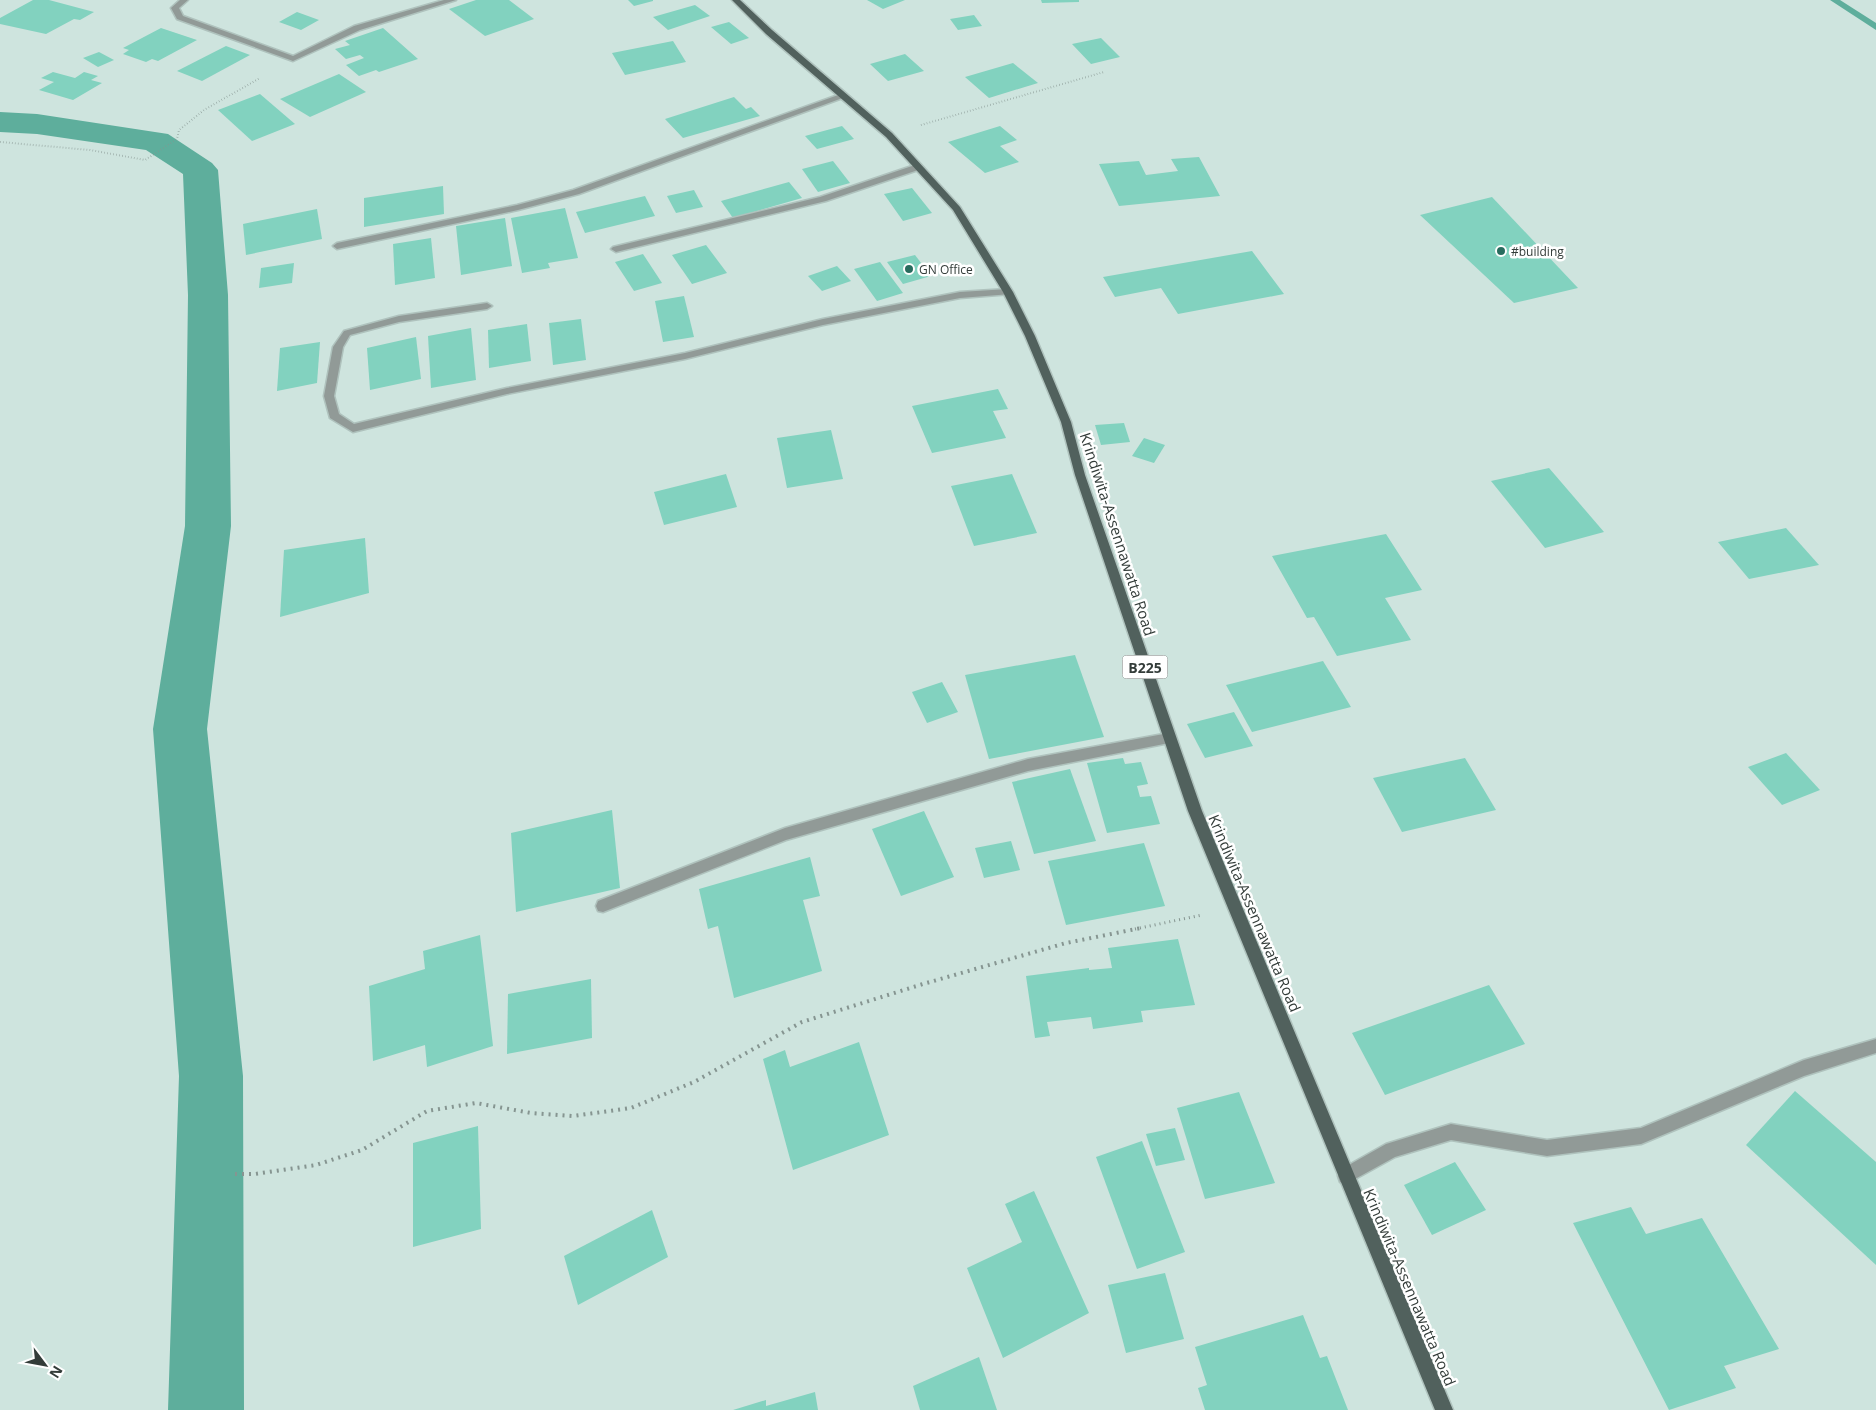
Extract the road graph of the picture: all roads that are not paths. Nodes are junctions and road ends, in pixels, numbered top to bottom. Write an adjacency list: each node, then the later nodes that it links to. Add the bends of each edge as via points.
1 (184, 0): 2 (street, via 176,8 180,17 293,59 356,28)
2 (452, 0)
3 (736, 0): 4 (main road, Krindiwita-Assennawatta Road / B225)
4 (844, 96): 5 (main road, Krindiwita-Assennawatta Road / B225, via 889,135); 6 (street, via 576,192)
5 (918, 167): 7 (street, via 823,199); 8 (main road, Krindiwita-Assennawatta Road / B225, via 957,209)
6 (336, 246)
7 (616, 249)
8 (1008, 292): 9 (street, via 960,296 823,322 685,356 507,391 354,428 334,416 329,396 338,347 347,333 398,319); 10 (main road, Krindiwita-Assennawatta Road / B225, via 1066,422 1080,475)
9 (486, 306)
10 (1169, 738): 11 (street, via 1028,765 785,834); 13 (main road, Krindiwita-Assennawatta Road / B225, via 1195,811)
11 (603, 906)
12 (1876, 1046): 13 (street, via 1804,1068 1640,1136 1547,1148 1451,1132 1392,1150)
13 (1346, 1176): 14 (main road, Krindiwita-Assennawatta Road / B225)
14 (1444, 1410)

